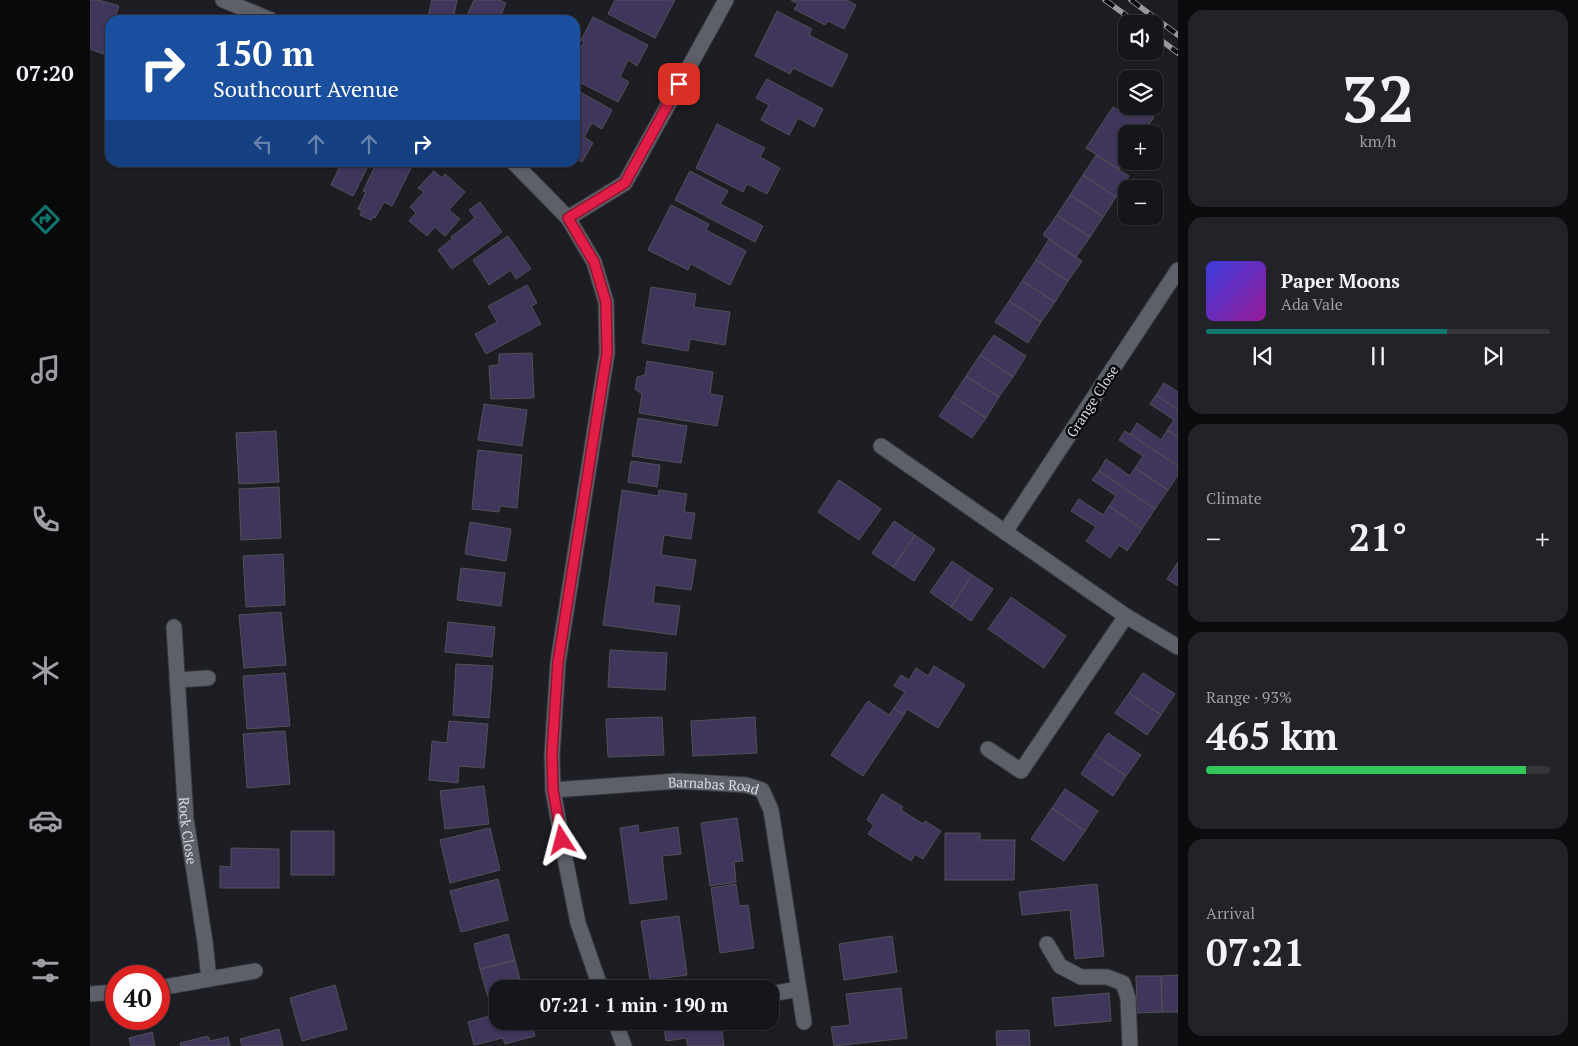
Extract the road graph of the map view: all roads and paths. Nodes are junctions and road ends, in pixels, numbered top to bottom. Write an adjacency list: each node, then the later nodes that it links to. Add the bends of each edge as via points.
1 (223, 0): 3 (street)
2 (726, 0): 5 (street, via 625,183)
3 (259, 15)
4 (518, 167): 5 (street)
5 (568, 218): 15 (street, via 594,262 606,302 607,353 558,662)
6 (1178, 270): 8 (street, Grange Close)
7 (881, 446): 8 (street)
8 (1005, 532): 9 (street)
9 (1126, 616): 11 (street); 14 (street, via 1021,771)
10 (174, 627): 13 (street, Rock Close)
11 (1178, 647)
12 (208, 678): 13 (street)
13 (177, 680): 18 (street, Rock Close, via 186,819)
14 (988, 749)
15 (553, 790): 19 (street, via 578,923); 21 (street, Barnabas Road, via 678,781 746,785 762,790 771,810)
16 (1047, 944): 28 (street, via 1060,966 1081,977 1107,977 1123,983 1128,998)
17 (256, 971): 18 (street)
18 (209, 979): 20 (street)
19 (598, 980)
20 (170, 986)
21 (799, 989): 22 (street); 25 (street, Barnabas Road)
22 (779, 992)
23 (105, 993): 24 (street)
24 (90, 994)
25 (804, 1022)
26 (618, 1030): 27 (street)
27 (624, 1046)
28 (1130, 1046)

